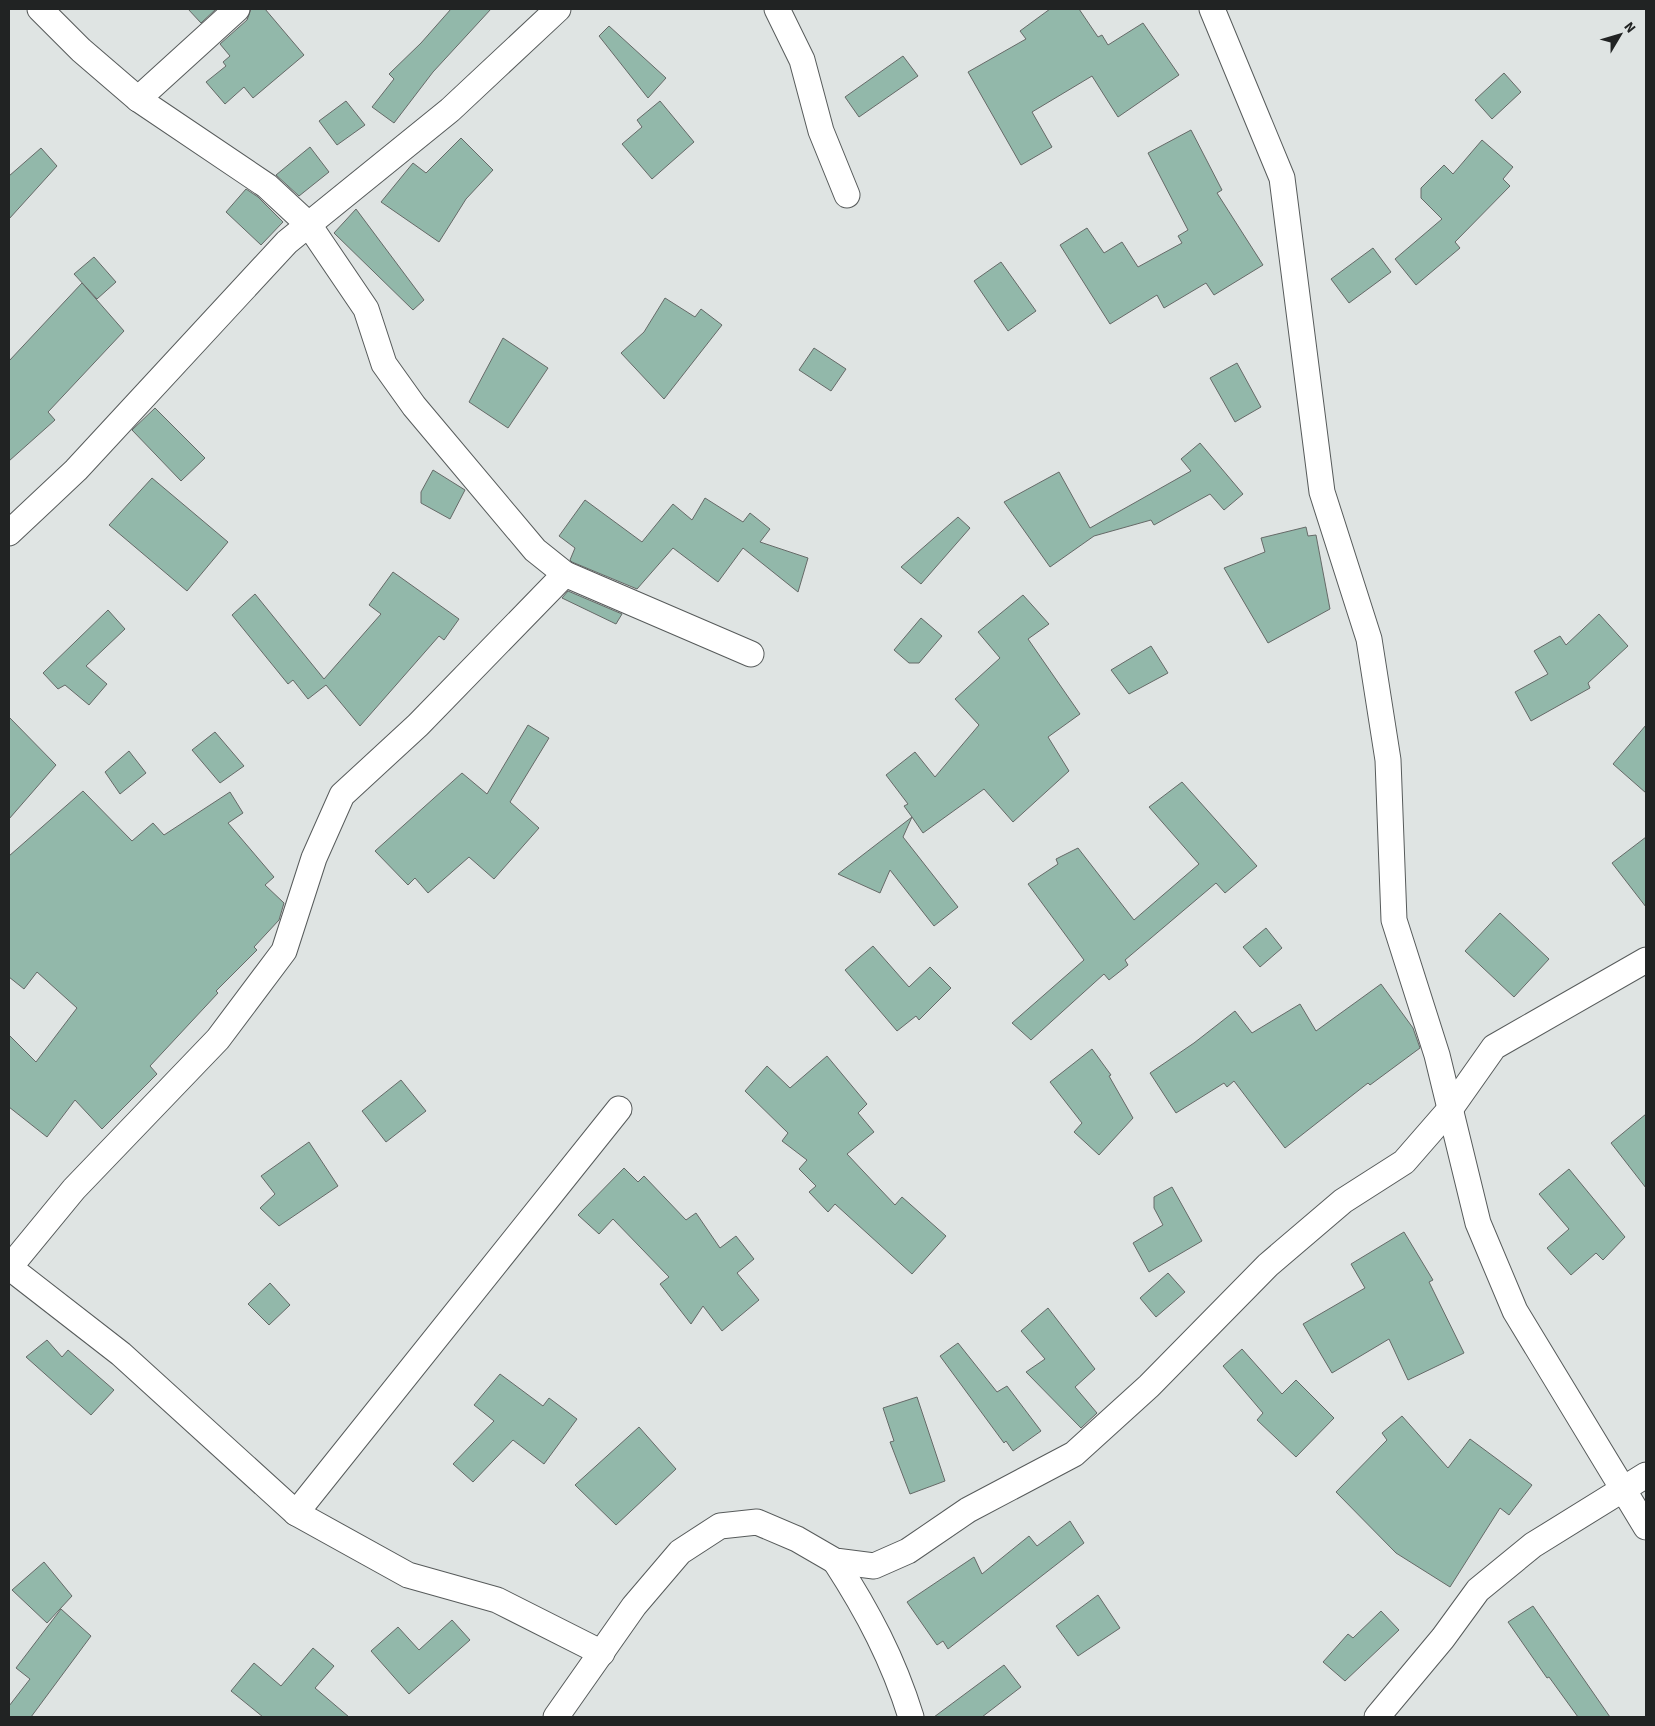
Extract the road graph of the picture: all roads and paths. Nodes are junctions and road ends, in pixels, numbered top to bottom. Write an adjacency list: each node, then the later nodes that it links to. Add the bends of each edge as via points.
1 (40, 9): 6 (street)
2 (237, 9): 6 (street)
3 (558, 9): 8 (street, via 450,110)
4 (777, 9): 7 (street, via 802,60 821,131)
5 (1212, 9): 13 (street, via 1282,178 1322,492 1369,639 1374,667 1388,760 1394,920)
6 (138, 99): 8 (street, via 267,186)
7 (847, 195)
8 (309, 225): 9 (street, via 288,242 76,470); 10 (street, via 366,309 384,364 414,406 535,550)
9 (9, 533)
10 (565, 574): 11 (street); 15 (street, via 418,725 342,795 314,858 284,951 218,1039 74,1189)
11 (751, 654)
12 (1646, 960): 13 (street, via 1494,1047)
13 (1451, 1108): 17 (street, via 1478,1223 1515,1311); 20 (street, via 1404,1162 1343,1201 1268,1265 1149,1386 1074,1454 968,1510 908,1551 874,1566)
14 (619, 1109): 18 (street)
15 (9, 1267): 18 (street, via 121,1354)
16 (1646, 1475): 17 (street)
17 (1624, 1488): 19 (street); 24 (street, via 1532,1545 1478,1590)
18 (296, 1513): 21 (street, via 408,1575 497,1600)
19 (1646, 1527)
20 (835, 1560): 21 (street, via 757,1522 720,1526 680,1552 634,1606); 23 (street, via 888,1652)
21 (602, 1653): 22 (street)
22 (556, 1717)
23 (911, 1717)
24 (1378, 1717)

